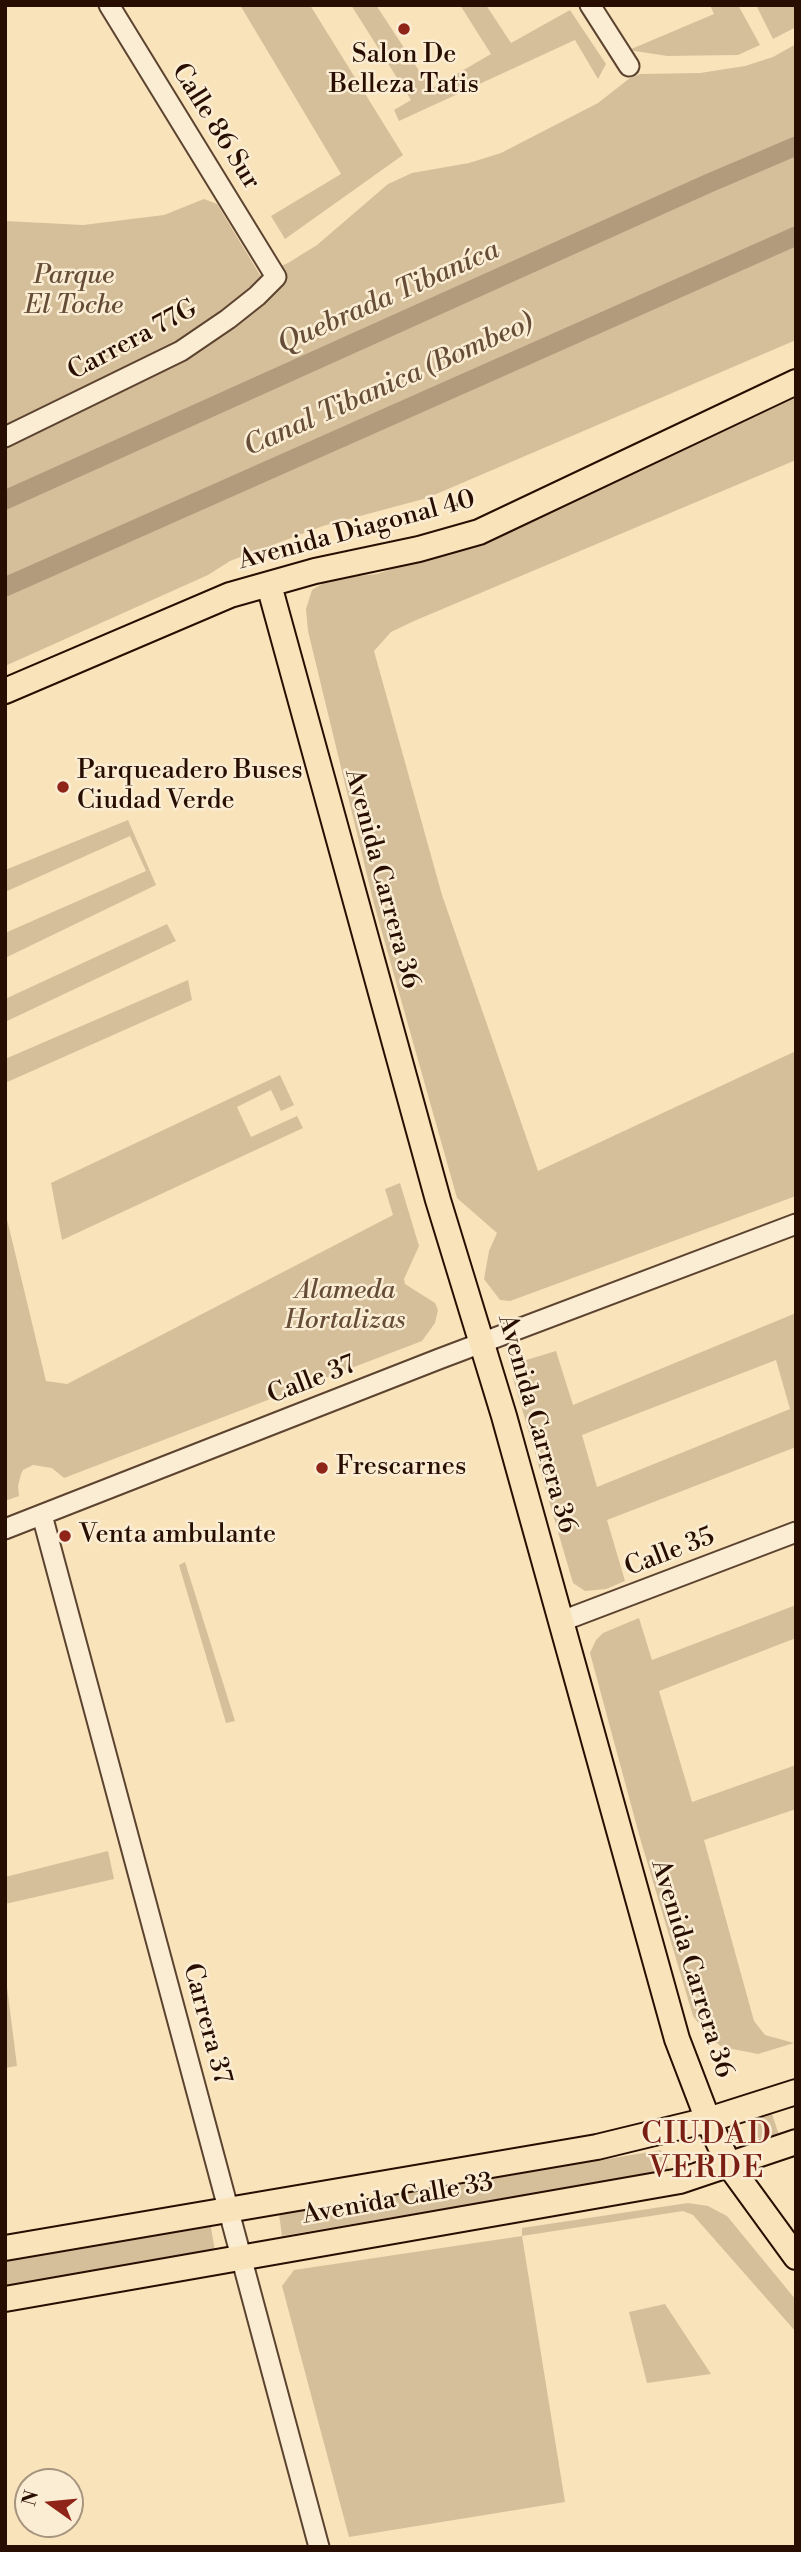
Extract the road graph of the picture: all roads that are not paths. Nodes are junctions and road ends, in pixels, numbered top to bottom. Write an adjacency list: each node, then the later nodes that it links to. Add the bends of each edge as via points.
1 (109, 5): 4 (street, Calle 86 Sur)
2 (590, 5): 3 (street)
3 (629, 66)
4 (275, 277): 6 (street, Carrera 77G, via 257,296 181,351)
5 (796, 382): 7 (main road, Avenida Diagonal 40, via 479,532)
6 (5, 437)
7 (269, 584): 8 (main road, Avenida Diagonal 40, via 230,595); 10 (main road, Avenida Carrera 36, via 438,1200)
8 (5, 691)
9 (796, 1224): 10 (street, Calle 37)
10 (482, 1343): 11 (street, Calle 37); 14 (main road, Avenida Carrera 36)
11 (41, 1516): 12 (street, Calle 37); 19 (street, Carrera 37)
12 (5, 1529)
13 (796, 1532): 14 (street, Calle 35)
14 (562, 1621): 16 (main road, Avenida Carrera 36, via 677,2039)
15 (796, 2092): 16 (main road, Avenida Calle 33)
16 (708, 2120): 18 (main road, Avenida Carrera 36); 19 (main road, Avenida Calle 33, via 597,2147)
17 (796, 2142): 18 (main road, Avenida Calle 33)
18 (729, 2165): 21 (main road, Avenida Calle 33, via 681,2182); 22 (main road, Avenida Carrera 36)
19 (229, 2208): 20 (main road, Avenida Calle 33); 21 (street, Carrera 37)
20 (5, 2248)
21 (242, 2257): 23 (main road, Avenida Calle 33); 24 (street, Carrera 37)
22 (796, 2257)
23 (5, 2299)
24 (319, 2547)

